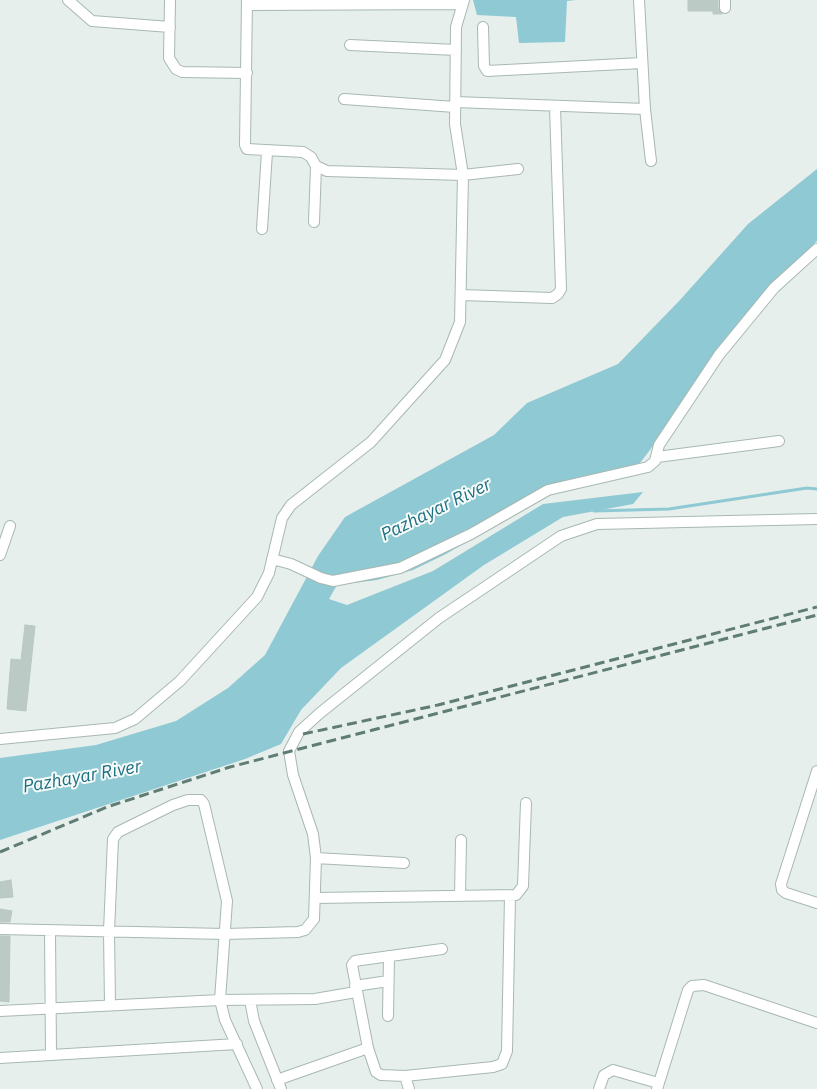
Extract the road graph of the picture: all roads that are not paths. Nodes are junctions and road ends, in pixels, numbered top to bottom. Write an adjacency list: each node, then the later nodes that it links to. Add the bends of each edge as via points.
1 (68, 0): 6 (street, via 92,21)
2 (170, 0): 6 (street)
3 (639, 0): 10 (street)
4 (247, 2): 5 (street); 11 (street)
5 (463, 2): 9 (street, via 456,27)
6 (170, 27): 11 (street, via 169,58 176,69 182,72)
7 (483, 27): 10 (street, via 484,66 487,71)
8 (350, 44): 9 (street)
9 (456, 50): 13 (street)
10 (642, 63): 15 (street)
11 (247, 73): 16 (street, via 245,145 252,151)
12 (344, 99): 13 (street)
13 (455, 105): 14 (street); 20 (street)
14 (555, 106): 15 (street); 24 (street, via 561,289 552,298)
15 (645, 109): 17 (street)
16 (267, 152): 18 (street, via 303,152); 22 (street)
17 (651, 161)
18 (316, 166): 20 (street, via 327,171); 21 (street)
19 (518, 169): 20 (street)
20 (463, 176): 24 (street)
21 (314, 222)
22 (262, 229)
23 (817, 250): 26 (street, via 774,288 719,355 659,445)
24 (461, 295): 30 (street, via 460,322 445,360 371,442 291,505 282,518)
25 (780, 441): 26 (street)
26 (657, 456): 30 (street, via 652,464 641,470 548,490 471,534 400,568 333,581)
27 (817, 520): 35 (street, via 597,524 561,536 544,547 439,618 298,732 289,752 293,775 314,834)
28 (10, 526): 29 (street)
29 (0, 555)
30 (272, 559): 31 (street, via 257,597 180,681 135,719 115,728)
31 (0, 739)
32 (817, 771): 40 (street, via 781,884 786,893)
33 (526, 803): 38 (street, via 523,886 521,892)
34 (461, 840): 37 (street)
35 (316, 858): 36 (street); 39 (street)
36 (404, 863)
37 (460, 896): 38 (street); 39 (street)
38 (510, 896): 60 (street, via 506,1057 502,1064 493,1068)
39 (315, 898): 44 (street, via 314,920 305,930)
40 (817, 904)
41 (0, 929): 42 (street)
42 (50, 931): 43 (street); 52 (street)
43 (109, 931): 44 (street); 44 (street, via 115,835 173,805 197,799 204,804 227,901); 51 (street)
44 (225, 934): 49 (street)
45 (442, 949): 46 (street)
46 (389, 956): 47 (street); 48 (street, via 355,961 351,970)
47 (388, 981): 48 (street); 54 (street)
48 (355, 989): 50 (street, via 315,999); 57 (street)
49 (220, 1000): 50 (street); 51 (street); 56 (street)
50 (250, 1000): 61 (street, via 254,1021)
51 (110, 1005): 52 (street)
52 (51, 1010): 53 (street); 58 (street)
53 (0, 1011)
54 (388, 1016)
55 (817, 1023): 62 (street, via 704,985 692,986)
56 (237, 1044): 58 (street); 63 (street)
57 (368, 1048): 60 (street, via 376,1072 388,1077); 61 (street)
58 (51, 1055): 59 (street)
59 (0, 1058)
60 (405, 1076): 64 (street)
61 (279, 1084)
62 (658, 1086): 65 (street, via 613,1070 604,1075)
63 (258, 1089)
64 (408, 1089)
65 (600, 1089)

